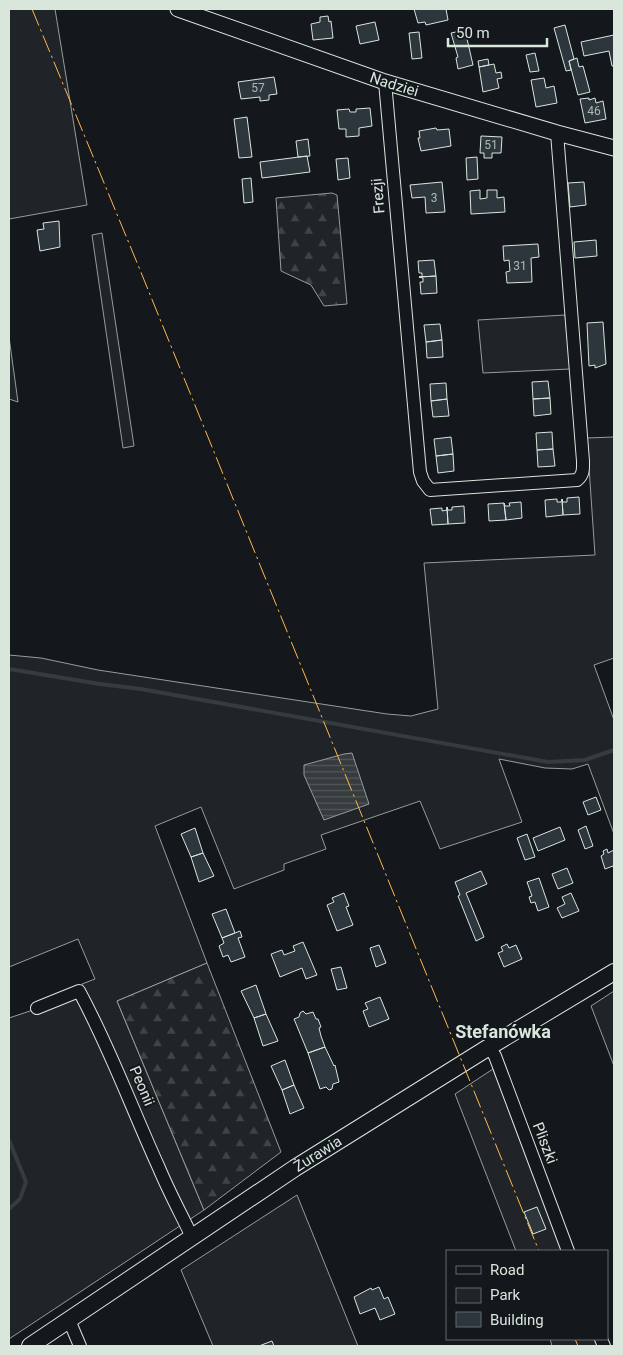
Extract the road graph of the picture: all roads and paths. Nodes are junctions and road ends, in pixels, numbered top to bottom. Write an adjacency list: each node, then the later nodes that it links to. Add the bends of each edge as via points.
1 (178, 9): 2 (street, Nadziei)
2 (385, 82): 3 (street, Nadziei); 3 (street, Frezji, via 420,472 430,490 577,480 581,477 583,461)
3 (557, 133): 4 (street, Nadziei)
4 (614, 148)
5 (614, 972): 7 (main road, Żurawia)
6 (37, 1008): 8 (street, Peonii, via 79,991 122,1078)
7 (489, 1047): 8 (main road, Żurawia, via 295,1168); 9 (street, Pliszki)
8 (192, 1238): 10 (main road, Żurawia)
9 (568, 1250)
10 (69, 1320): 11 (main road, Żurawia); 12 (street)
11 (30, 1346)
12 (80, 1346)

